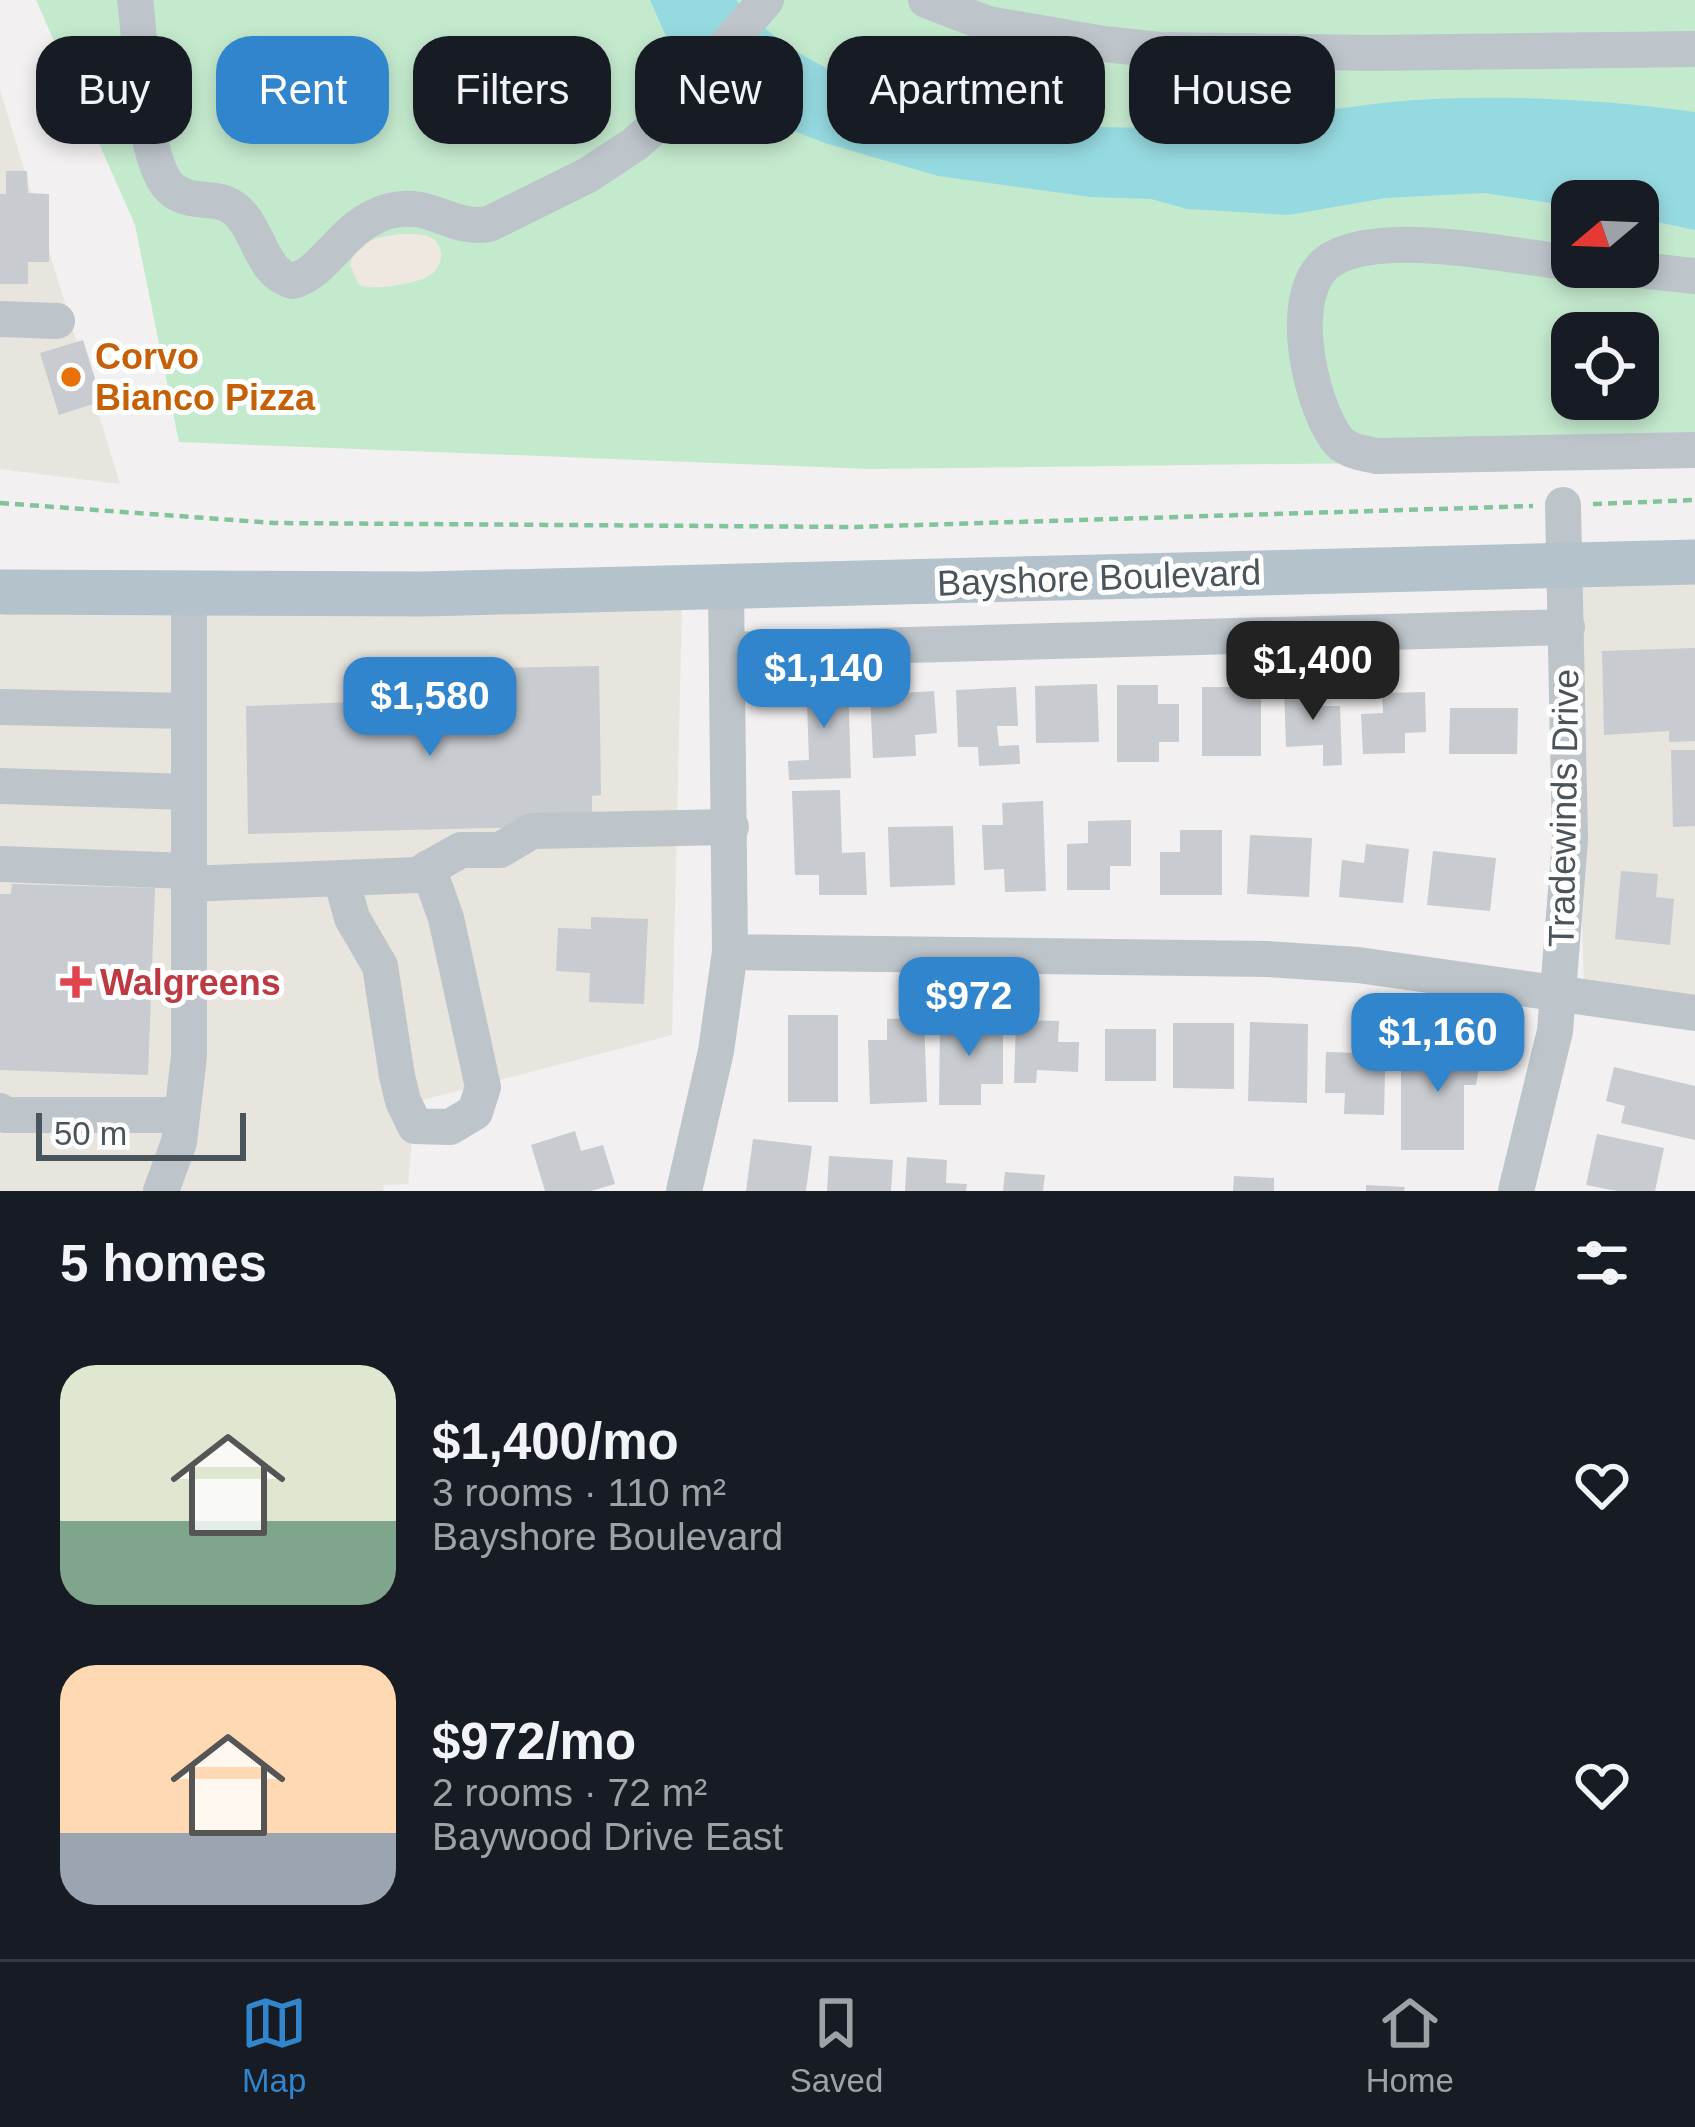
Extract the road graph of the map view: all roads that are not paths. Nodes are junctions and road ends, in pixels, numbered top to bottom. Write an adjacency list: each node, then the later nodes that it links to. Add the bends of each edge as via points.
1 (134, 0): 2 (street, via 160,174 180,195 229,203 276,273 292,281 348,233 389,211 416,206 473,226 498,221 606,164 663,119)
2 (766, 0)
3 (926, 0): 4 (street, via 988,24 1159,50)
4 (1695, 49)
5 (1551, 261): 10 (street, via 1390,243 1329,260 1313,278 1304,310 1306,353 1337,440 1377,456)
6 (1659, 272): 7 (street)
7 (1695, 276)
8 (0, 319): 9 (street)
9 (57, 321)
10 (1695, 450)
11 (1563, 505): 13 (street, Tradewinds Drive)
12 (1695, 562): 13 (main road, Bayshore Boulevard)
13 (1564, 563): 14 (main road, Bayshore Boulevard); 17 (street, Tradewinds Drive)
14 (726, 588): 16 (main road, Bayshore Boulevard); 18 (street)
15 (4, 594): 16 (main road, Bayshore Boulevard)
16 (188, 595): 20 (street)
17 (1567, 627): 18 (street); 29 (street, Tradewinds Drive, via 1570,839)
18 (728, 650): 23 (street)
19 (0, 707): 20 (street)
20 (188, 711): 22 (street)
21 (0, 786): 22 (street)
22 (188, 792): 26 (street)
23 (731, 827): 25 (street, via 532,831 500,850 461,850); 28 (street)
24 (0, 864): 26 (street)
25 (428, 868): 27 (street); 27 (street, via 483,1087 475,1112 450,1127 415,1126 403,1101 380,966)
26 (188, 878): 27 (street); 32 (street)
27 (340, 878)
28 (730, 952): 29 (street, via 1267,959); 34 (street)
29 (1558, 993): 30 (street); 35 (street, Tradewinds Drive)
30 (1695, 1013)
31 (0, 1111): 32 (street)
32 (182, 1115): 33 (street)
33 (161, 1191)
34 (684, 1191)
35 (1516, 1191)

